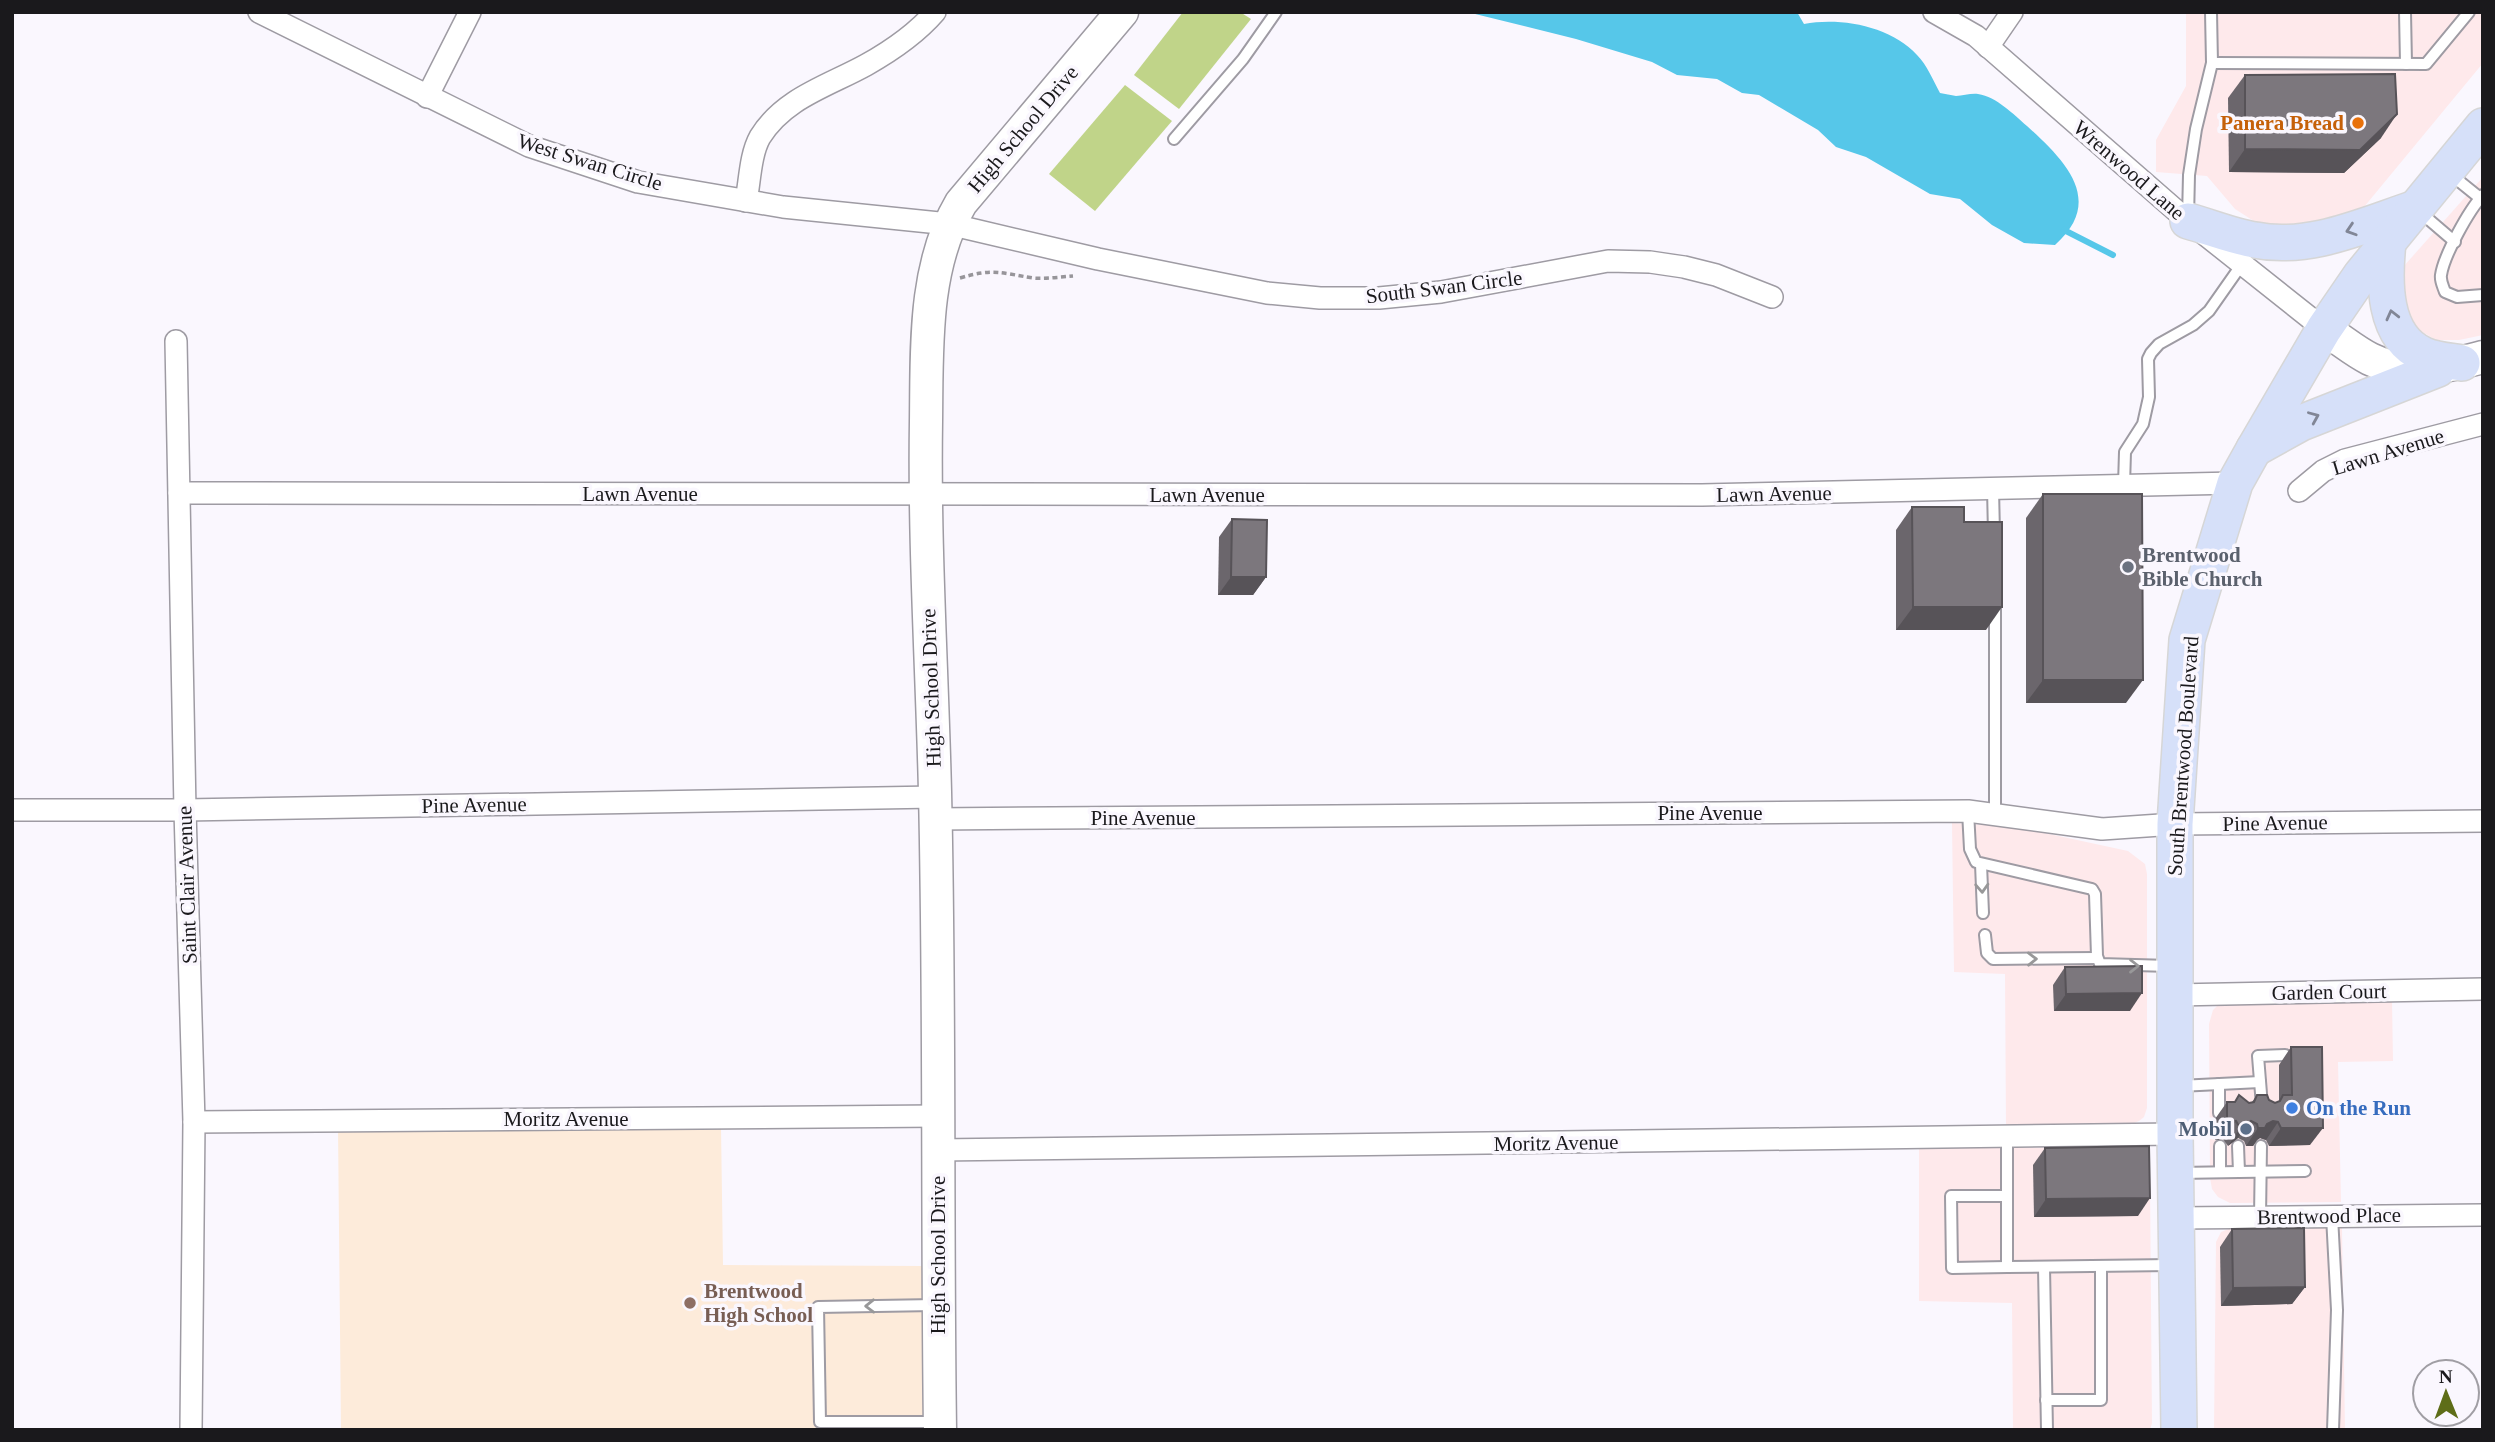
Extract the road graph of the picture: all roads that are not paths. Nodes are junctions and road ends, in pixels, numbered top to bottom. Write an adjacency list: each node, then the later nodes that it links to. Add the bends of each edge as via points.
1 (470, 12): 14 (street)
2 (935, 12): 19 (street, via 904,41 776,117 759,139)
3 (1122, 12): 22 (street, High School Drive, via 961,203)
4 (1276, 12): 16 (lane)
5 (1934, 12): 11 (street, Wrenwood Lane)
6 (2012, 12): 11 (street)
7 (2211, 12): 12 (lane)
8 (2405, 12): 13 (lane)
9 (2469, 12): 13 (lane, via 2426,64)
10 (266, 14): 14 (street, West Swan Circle)
11 (1988, 47): 21 (street, Wrenwood Lane)
12 (2212, 63): 13 (lane); 21 (lane, via 2189,175)
13 (2406, 64)
14 (427, 97): 19 (street, West Swan Circle, via 530,146 638,182)
15 (2483, 126): 17 (main road, South Brentwood Boulevard)
16 (1174, 139)
17 (2446, 171): 18 (lane); 20 (main road, South Brentwood Boulevard)
18 (2481, 197): 24 (lane)
19 (746, 201): 22 (street, West Swan Circle)
20 (2416, 208): 21 (main road, one-way to 21, via 2334,236 2299,242 2255,240); 23 (main road, South Brentwood Boulevard); 24 (lane)
21 (2188, 221): 25 (street, Wrenwood Lane)
22 (949, 224): 27 (street, South Swan Circle, via 1267,293 1320,298 1441,292 1608,261 1684,267); 38 (street, High School Drive, via 939,249 928,332)
23 (2388, 242): 28 (main road, South Brentwood Boulevard); 30 (main road, one-way to 23, via 2426,356 2400,337 2393,323 2385,271)
24 (2455, 242): 26 (lane, via 2440,278 2445,292 2457,297)
25 (2242, 264): 28 (street, Wrenwood Lane); 34 (lane, via 2209,311 2151,353 2149,397 2143,424 2125,452)
26 (2483, 295)
27 (1772, 297)
28 (2324, 329): 30 (street, via 2371,359 2398,368 2420,371); 32 (main road, South Brentwood Boulevard)
29 (176, 341): 37 (street, Saint Clair Avenue)
30 (2461, 363): 32 (main road, one-way to 30, via 2301,423)
31 (2483, 424): 36 (street, Lawn Avenue, via 2345,460)
32 (2254, 449): 33 (main road, South Brentwood Boulevard)
33 (2235, 482): 34 (street, Lawn Avenue); 47 (main road, South Brentwood Boulevard, via 2187,640)
34 (2124, 485): 35 (street, Lawn Avenue)
35 (1993, 488): 38 (street, Lawn Avenue, via 1702,495); 39 (lane)
36 (2299, 491)
37 (179, 493): 38 (street, Lawn Avenue); 43 (street, Saint Clair Avenue)
38 (925, 495): 41 (street, High School Drive)
39 (1994, 540)
40 (1995, 590): 45 (lane)
41 (935, 808): 43 (street, Pine Avenue); 44 (street, Pine Avenue); 60 (street, High School Drive)
42 (12, 810): 43 (street, Pine Avenue)
43 (185, 810): 61 (street, Saint Clair Avenue)
44 (1968, 811): 45 (street, Pine Avenue); 48 (lane, via 1970,849)
45 (1995, 813): 47 (street, Pine Avenue, via 2102,829)
46 (2483, 821): 47 (street, Pine Avenue)
47 (2175, 824): 52 (main road, South Brentwood Boulevard)
48 (1981, 864): 49 (lane, one-way to 49); 51 (lane, via 2092,889)
49 (1983, 912)
50 (1985, 935): 51 (lane, one-way to 51, via 1986,953 1993,959)
51 (2097, 958): 52 (lane, one-way to 52, via 2105,966)
52 (2175, 980): 53 (street, Garden Court); 57 (main road, South Brentwood Boulevard)
53 (2483, 989)
54 (2285, 1055): 55 (lane, via 2258,1056)
55 (2260, 1082): 56 (lane, via 2236,1088); 59 (lane)
56 (2219, 1084): 57 (lane); 58 (lane)
57 (2175, 1087): 62 (main road, South Brentwood Boulevard)
58 (2219, 1113)
59 (2263, 1113)
60 (938, 1116): 61 (street, Moritz Avenue); 67 (street, High School Drive)
61 (194, 1122): 85 (street, Saint Clair Avenue)
62 (2175, 1134): 63 (street, Moritz Avenue); 72 (main road, South Brentwood Boulevard)
63 (2007, 1137): 67 (street, Moritz Avenue); 73 (lane)
64 (2220, 1146): 70 (lane)
65 (2238, 1146): 71 (lane)
66 (2261, 1146): 68 (lane)
67 (938, 1150): 82 (street, High School Drive)
68 (2261, 1171): 69 (lane); 71 (lane); 76 (lane)
69 (2305, 1171)
70 (2220, 1172): 71 (lane); 72 (lane)
71 (2239, 1172)
72 (2175, 1173): 77 (main road, South Brentwood Boulevard)
73 (2006, 1196): 81 (lane); 81 (lane, via 1951,1196 1951,1208 1952,1268)
74 (2483, 1215): 75 (street, Brentwood Place)
75 (2332, 1216): 76 (street, Brentwood Place); 88 (lane, via 2337,1310)
76 (2260, 1217): 77 (street, Brentwood Place)
77 (2176, 1218): 78 (main road, South Brentwood Boulevard)
78 (2177, 1265): 79 (lane); 87 (main road, South Brentwood Boulevard)
79 (2101, 1266): 80 (lane); 83 (lane, via 2102,1400)
80 (2044, 1267): 81 (lane); 83 (lane)
81 (2007, 1268)
82 (938, 1305): 84 (street, High School Drive); 84 (lane, one-way to 84, via 818,1307 820,1422)
83 (2046, 1400): 86 (lane)
84 (940, 1426)
85 (191, 1430)
86 (2047, 1430)
87 (2179, 1430)
88 (2333, 1430)

